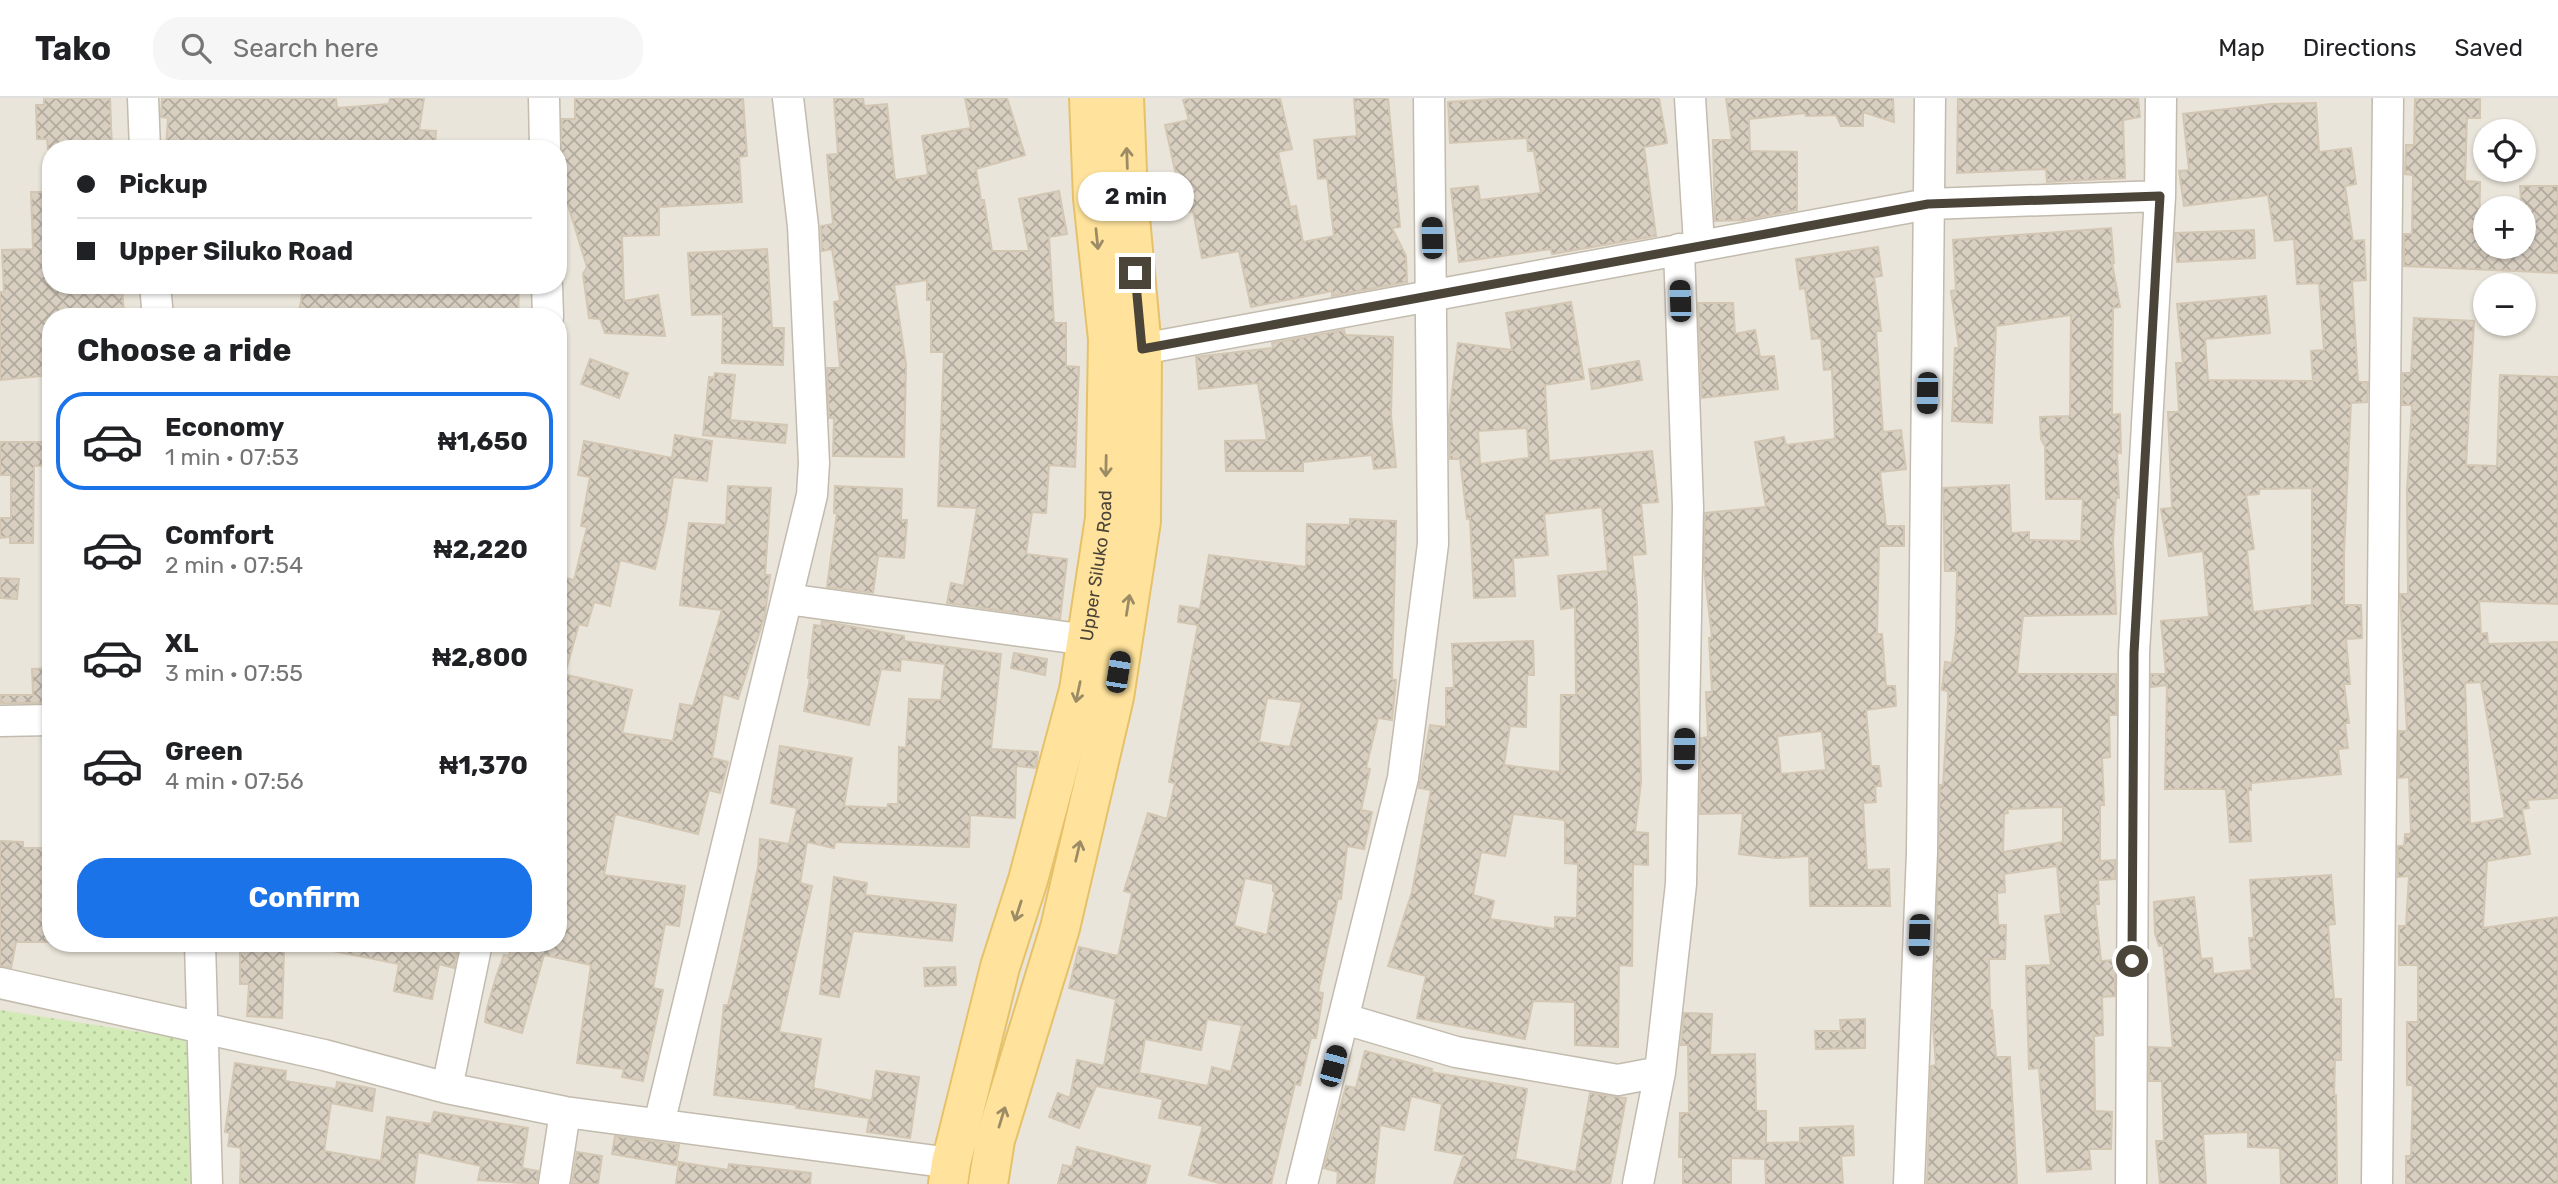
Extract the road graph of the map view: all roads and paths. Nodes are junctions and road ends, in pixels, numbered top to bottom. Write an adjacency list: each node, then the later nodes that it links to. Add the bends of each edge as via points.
1 (143, 98): 11 (street)
2 (544, 98): 12 (street)
3 (788, 98): 18 (street, via 803,226 814,463 812,495)
4 (1089, 98): 19 (main road, Upper Siluko Road, one-way to 19, via 1093,198 1108,339 1105,518)
5 (1124, 98): 17 (main road, Upper Siluko Road, one-way to 5)
6 (1429, 98): 16 (street)
7 (1690, 98): 15 (street)
8 (1930, 98): 14 (street)
9 (2161, 98): 13 (street)
10 (2388, 98): 39 (street)
11 (145, 140)
12 (545, 140)
13 (2160, 196): 14 (street); 38 (street, via 2134,653)
14 (1928, 204): 15 (street); 37 (street, via 1922,852)
15 (1689, 246): 16 (street); 27 (street, via 1681,884)
16 (1433, 294): 17 (street); 25 (street, via 1433,544 1403,778)
17 (1142, 349): 34 (main road, Upper Siluko Road, one-way to 17, via 995,1140 1060,928 1114,697 1141,521)
18 (787, 599): 19 (street); 30 (street)
19 (1087, 640): 31 (main road, Upper Siluko Road, one-way to 31, via 1079,690 1000,967)
20 (42, 720): 21 (street)
21 (0, 721)
22 (200, 952): 26 (street)
23 (475, 952): 28 (street)
24 (0, 984): 26 (street)
25 (1345, 1019): 27 (street, via 1456,1052 1605,1078); 35 (street)
26 (200, 1028): 28 (street); 32 (street)
27 (1660, 1072): 36 (street)
28 (447, 1088): 29 (street)
29 (565, 1112): 30 (street); 33 (street)
30 (659, 1124): 31 (street)
31 (949, 1174)
32 (207, 1184)
33 (554, 1184)
34 (988, 1184)
35 (1302, 1184)
36 (1638, 1184)
37 (1909, 1184)
38 (2131, 1184)
39 (2377, 1184)

